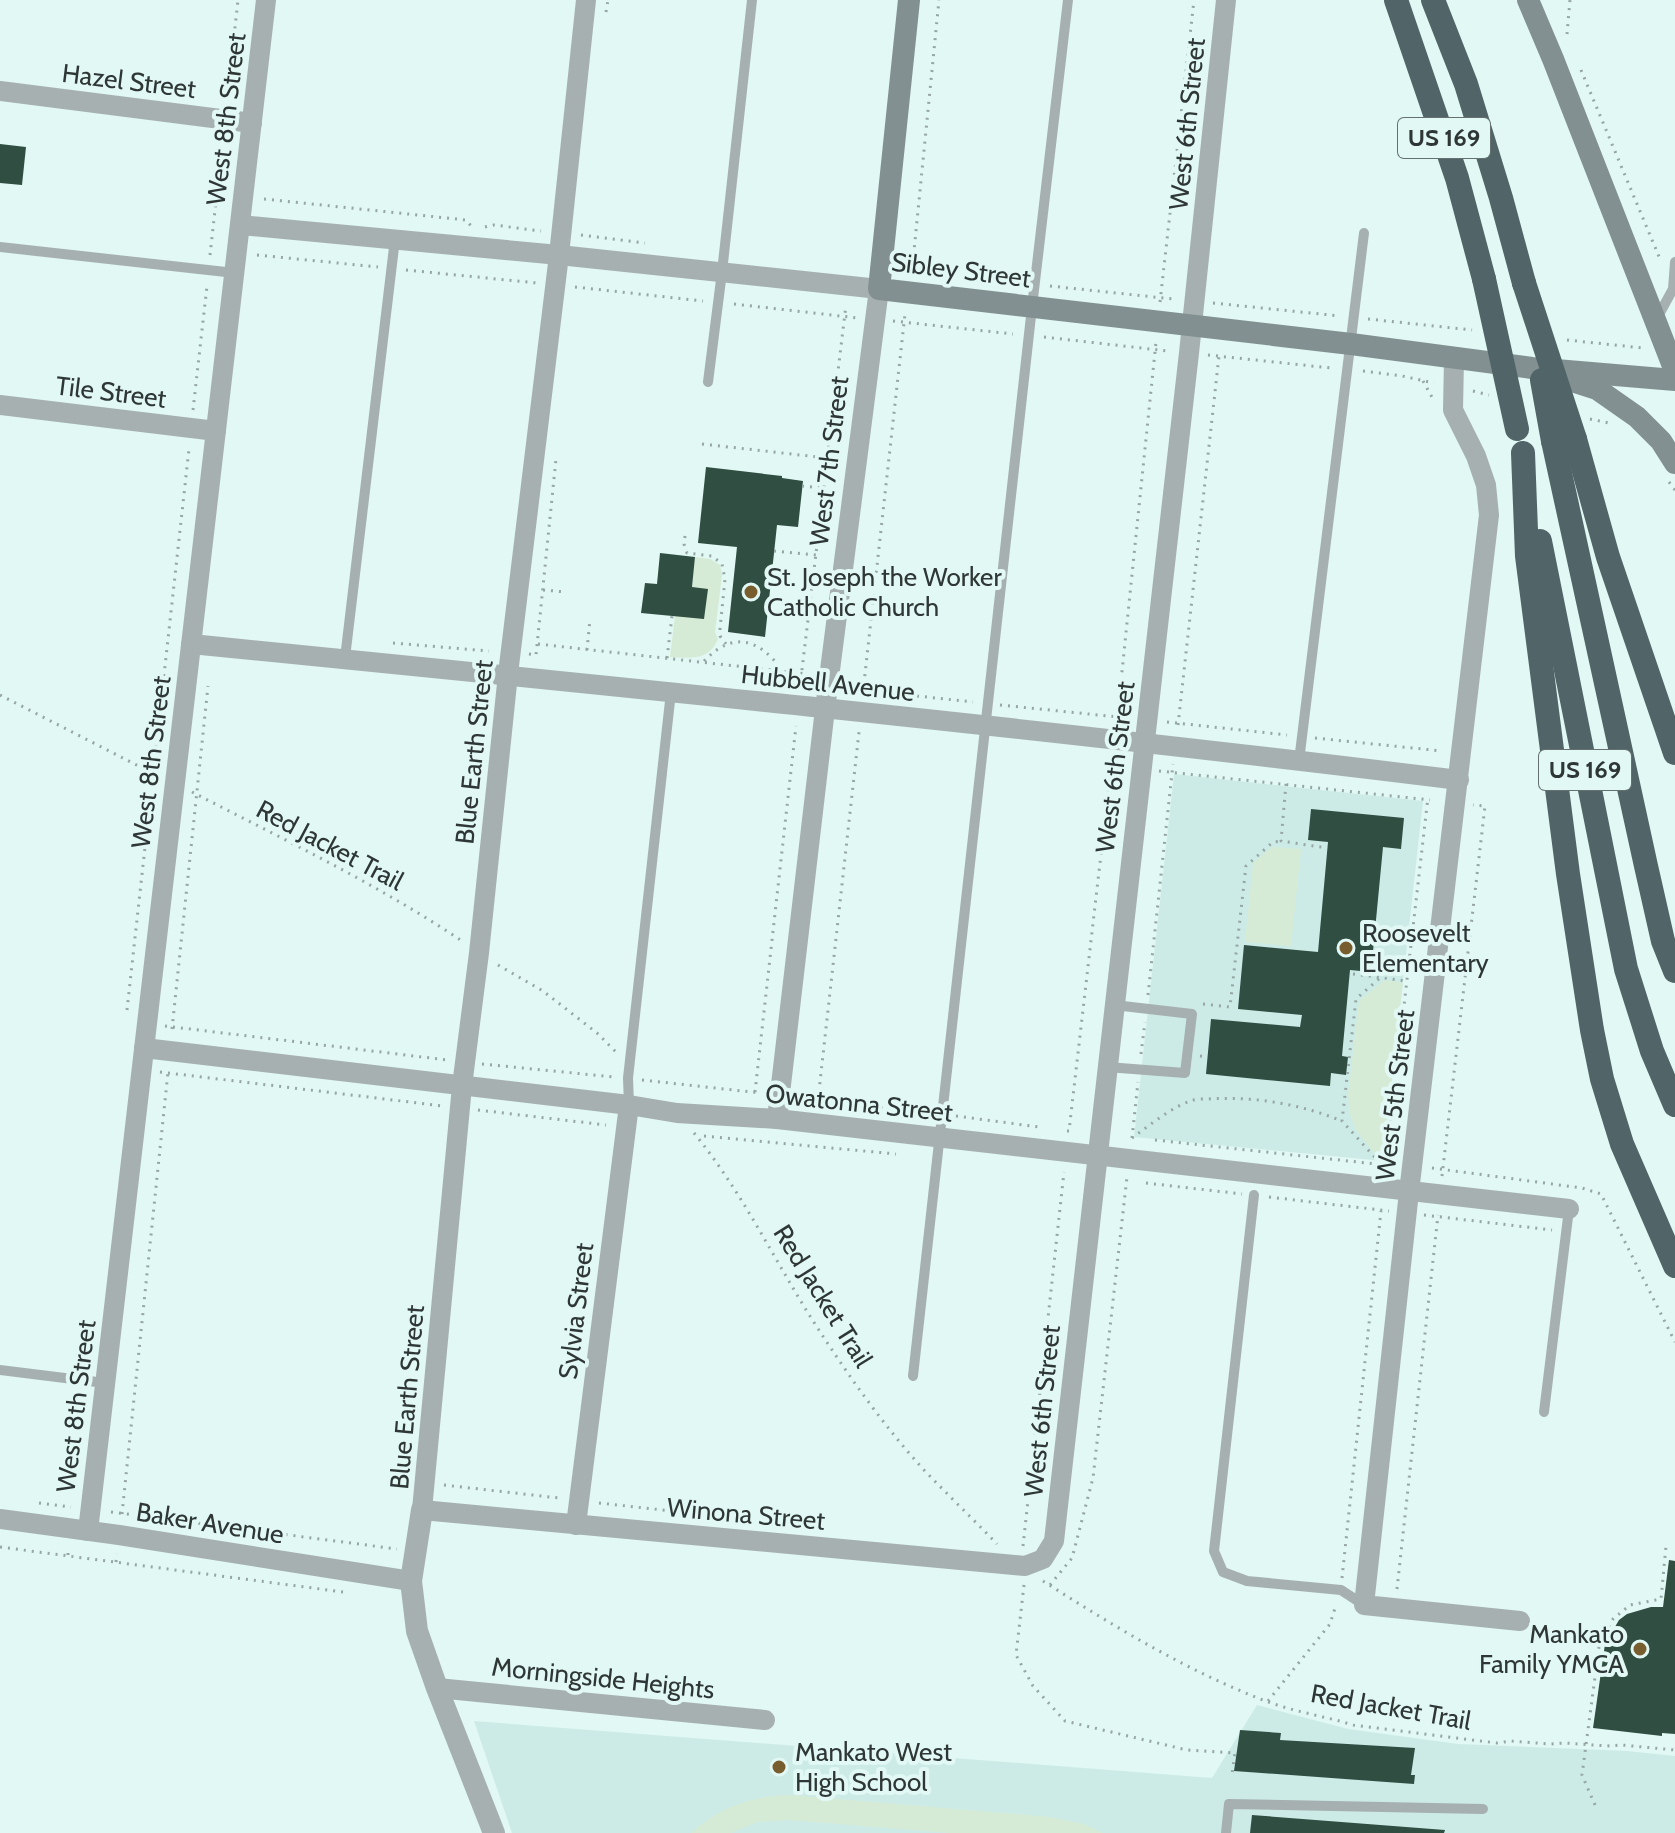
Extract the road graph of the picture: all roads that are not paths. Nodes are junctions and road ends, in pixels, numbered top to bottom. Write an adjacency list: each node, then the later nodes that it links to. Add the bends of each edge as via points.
1 (266, 0): 11 (street, West 8th Street)
2 (586, 0): 16 (street, Blue Earth Street)
3 (752, 0): 18 (lane)
4 (909, 0): 20 (main road, West 7th Street)
5 (1068, 0): 21 (lane)
6 (1226, 0): 23 (street, West 6th Street)
7 (1396, 0): 33 (highway, US 169, bridge, via 1457,178)
8 (1433, 0): 32 (highway, US 169, bridge, via 1501,198)
9 (1528, 0): 22 (main road)
10 (0, 91): 11 (street, Hazel Street)
11 (252, 123): 12 (street, West 8th Street)
12 (240, 225): 14 (street, Sibley Street); 19 (street, West 8th Street)
13 (1364, 233): 24 (lane)
14 (395, 239): 16 (street, Sibley Street); 36 (lane)
15 (0, 247): 19 (lane)
16 (559, 255): 18 (street, Sibley Street); 37 (street, Blue Earth Street)
17 (1675, 262): 22 (lane, via 1673,289)
18 (722, 272): 20 (street, Sibley Street); 29 (lane)
19 (235, 273): 31 (street, West 8th Street)
20 (879, 289): 21 (main road, Sibley Street); 39 (street, West 7th Street)
21 (1032, 307): 23 (main road, Sibley Street); 40 (lane)
22 (1655, 321): 27 (main road)
23 (1192, 326): 24 (main road, Sibley Street); 41 (street, West 6th Street)
24 (1351, 344): 25 (main road, Sibley Street); 43 (lane)
25 (1454, 359): 26 (main road, Sibley Street); 44 (street, West 5th Street, via 1453,410 1486,485 1489,515)
26 (1532, 368): 28 (main road, Sibley Street); 34 (main road, via 1597,389 1637,417)
27 (1675, 371)
28 (1675, 380)
29 (708, 382)
30 (0, 405): 31 (street, Tile Street)
31 (216, 431): 35 (street, West 8th Street)
32 (1564, 440): 42 (highway); 45 (highway, US 169, via 1649,881)
33 (1520, 441): 51 (highway, US 169, via 1626,969); 58 (highway, via 1527,556 1592,1030 1622,1144)
34 (1675, 463)
35 (199, 638): 36 (street, Hubbell Avenue); 47 (street, West 8th Street, via 175,784)
36 (345, 658): 37 (street, Hubbell Avenue)
37 (508, 674): 38 (street, Hubbell Avenue); 49 (street, Blue Earth Street)
38 (671, 692): 39 (street, Hubbell Avenue); 50 (lane)
39 (825, 709): 40 (street, Hubbell Avenue); 52 (street, West 7th Street)
40 (985, 726): 41 (street, Hubbell Avenue); 53 (lane)
41 (1145, 742): 43 (street, Hubbell Avenue); 46 (street, West 6th Street)
42 (1675, 753)
43 (1299, 761): 44 (street, Hubbell Avenue)
44 (1459, 780): 55 (street, West 5th Street)
45 (1675, 971)
46 (1114, 1005): 48 (street, West 6th Street); 48 (lane, via 1192,1014 1185,1073)
47 (144, 1048): 49 (street, Owatonna Street); 61 (street, West 8th Street)
48 (1107, 1067): 54 (street, West 6th Street)
49 (462, 1086): 50 (street, Owatonna Street); 63 (street, Blue Earth Street)
50 (629, 1105): 52 (street, Owatonna Street, via 680,1124); 65 (street, Sylvia Street)
51 (1675, 1105)
52 (777, 1119): 53 (street, Owatonna Street)
53 (940, 1148): 54 (street, Owatonna Street); 60 (lane)
54 (1095, 1166): 55 (street, Owatonna Street); 67 (street, West 6th Street, via 1054,1541 1043,1559)
55 (1409, 1192): 57 (street, Owatonna Street); 69 (street, West 5th Street)
56 (1254, 1195): 69 (lane, via 1214,1551 1223,1572 1247,1581 1341,1590)
57 (1569, 1209): 62 (lane)
58 (1675, 1266)
59 (0, 1370): 61 (lane)
60 (913, 1376)
61 (105, 1383): 66 (street, West 8th Street, via 91,1509)
62 (1544, 1412)
63 (422, 1510): 65 (street, Winona Street); 68 (street)
64 (0, 1519): 66 (street, Baker Avenue)
65 (576, 1525): 67 (street, Winona Street)
66 (79, 1530): 68 (street, Baker Avenue)
67 (1022, 1568)
68 (411, 1581): 71 (street, via 417,1631)
69 (1364, 1605): 70 (street)
70 (1520, 1621)
71 (437, 1688): 72 (street, Morningside Heights); 74 (street)
72 (765, 1720)
73 (1483, 1809): 75 (lane, via 1229,1804)
74 (494, 1833)
75 (1226, 1833)

